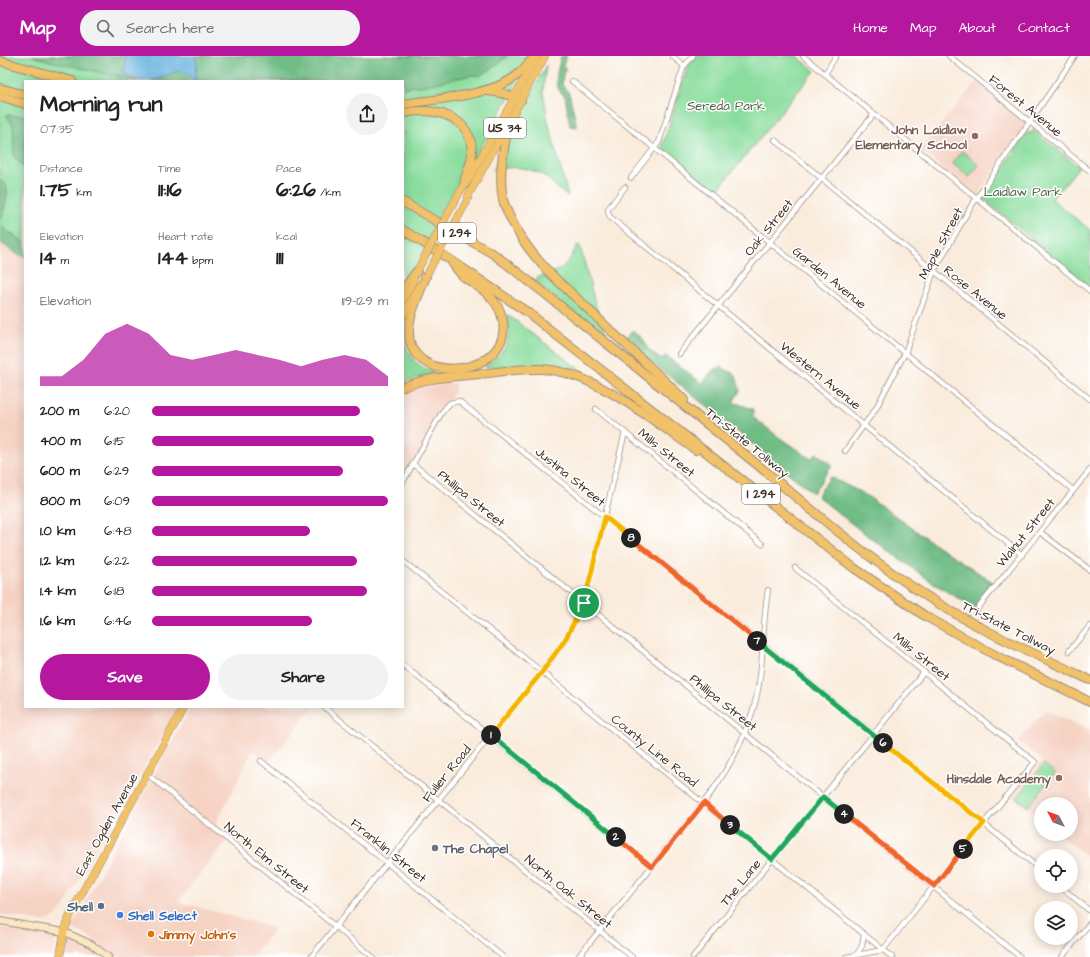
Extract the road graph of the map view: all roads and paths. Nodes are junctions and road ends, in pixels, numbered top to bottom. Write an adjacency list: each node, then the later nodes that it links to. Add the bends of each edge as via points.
1 (536, 56): 15 (highway, via 515,77); 18 (main road, US 34)
2 (545, 56): 18 (main road, US 34)
3 (672, 56): 10 (street)
4 (693, 56): 10 (street)
5 (803, 56): 11 (street)
6 (836, 56): 11 (street)
7 (948, 56): 24 (street, Forest Avenue)
8 (1075, 56): 24 (street, Maple Street)
9 (0, 61): 12 (highway)
10 (684, 66): 26 (street)
11 (825, 74): 22 (street)
12 (68, 80)
13 (572, 81): 26 (street, Garden Avenue)
14 (0, 88): 16 (highway)
15 (483, 91): 18 (highway, via 502,93); 20 (highway)
16 (24, 95)
17 (0, 96): 19 (highway)
18 (518, 99): 23 (main road, US 34); 30 (main road, US 34)
19 (24, 104)
20 (404, 104)
21 (404, 113): 30 (highway, via 440,113 449,116 463,127 470,140 472,153)
22 (874, 114): 29 (street, Oak Street); 32 (street)
23 (509, 122): 39 (main road, US 34, bridge); 50 (highway, via 500,176 506,211 525,244 542,266 659,374)
24 (1030, 122): 27 (street, Forest Avenue); 32 (street, Maple Street)
25 (775, 140): 29 (street, Rose Avenue)
26 (656, 148): 28 (street); 35 (street, Garden Avenue)
27 (1090, 172)
28 (631, 178)
29 (821, 179): 35 (street, Oak Street); 38 (street, Rose Avenue)
30 (464, 185): 37 (main road, US 34, bridge)
31 (625, 187): 43 (street, Western Avenue, via 610,206 610,217)
32 (977, 198): 38 (street, Maple Street); 41 (street)
33 (404, 202): 50 (highway, Tri-State Tollway / I 294, via 495,255)
34 (404, 231): 36 (highway, I 294)
35 (770, 242): 43 (street, Oak Street); 45 (street, Garden Avenue)
36 (449, 259): 39 (highway, via 461,275 494,301 502,316 503,330 500,342 485,360 470,367 445,368 433,366 416,352 409,336 409,326); 55 (highway, I 294, via 527,312)
37 (417, 271): 40 (highway); 42 (main road, US 34)
38 (934, 271): 45 (street, Maple Street); 48 (street, Rose Avenue)
39 (426, 276): 44 (main road, US 34)
40 (404, 289)
41 (1090, 291)
42 (404, 298)
43 (718, 306): 46 (street, Oak Street); 51 (street, Western Avenue)
44 (404, 313)
45 (905, 353): 51 (street, Maple Street, via 875,410); 58 (street, Garden Avenue)
46 (679, 354)
47 (404, 387): 55 (highway, via 430,379 508,371 540,369 562,372 611,393 717,464)
48 (1090, 399)
49 (596, 408): 52 (street, Mills Street)
50 (706, 423): 75 (highway, Tri-State Tollway / I 294, via 827,522 929,598 1004,640)
51 (864, 424): 53 (street, Maple Street); 62 (street, Western Avenue)
52 (626, 432): 59 (street, Fuller Road); 61 (street, Mills Street)
53 (845, 451)
54 (414, 464): 57 (street); 59 (street, Justina Street, via 442,412 450,403 459,401); 67 (street, Phillipa Street)
55 (730, 470): 76 (highway, I 294, via 854,568 925,616 995,655)
56 (1090, 470): 58 (street, Walnut Street)
57 (404, 480)
58 (1073, 490): 60 (street, Walnut Street)
59 (605, 517): 67 (street, Fuller Road); 70 (street, Justina Street)
60 (1040, 532): 62 (street, Walnut Street); 65 (street)
61 (762, 544)
62 (1022, 555): 68 (street, Walnut Street)
63 (404, 562): 73 (street, County Line Road)
64 (795, 568): 74 (street, Mills Street)
65 (1090, 570)
66 (768, 590): 70 (street)
67 (584, 603): 73 (street, Fuller Road, via 565,640); 79 (street, Phillipa Street)
68 (978, 608)
69 (1090, 626): 71 (street)
70 (763, 646): 79 (street, via 757,695); 80 (street, Justina Street)
71 (1069, 651)
72 (404, 666): 81 (street)
73 (542, 672): 81 (street, Fuller Road); 86 (street, County Line Road)
74 (924, 672): 80 (street, The Lane); 87 (street, Mills Street, via 1035,762)
75 (1090, 680)
76 (1090, 702)
77 (183, 708): 83 (main road, East Ogden Avenue)
78 (325, 708): 85 (street, North Oak Street)
79 (745, 734): 84 (street, Phillipa Street); 86 (street, via 730,766)
80 (873, 734): 84 (street, The Lane); 87 (street, Justina Street)
81 (490, 736): 85 (street, Fuller Road); 91 (street)
82 (260, 762): 89 (street, Franklin Street)
83 (148, 774): 97 (street, North Elm Street); 99 (main road, East Ogden Avenue, via 75,904)
84 (823, 797): 88 (street, The Lane); 92 (street, Phillipa Street)
85 (439, 799): 89 (street, Fuller Road); 98 (street, North Oak Street)
86 (704, 803): 88 (street, County Line Road); 91 (street)
87 (984, 823): 90 (street, Justina Street); 92 (street)
88 (772, 859): 100 (street, County Line Road); 110 (street, The Lane)
89 (387, 863): 97 (street, Fuller Road); 107 (street, Franklin Street)
90 (1034, 864)
91 (652, 867): 98 (street)
92 (934, 886): 101 (street); 113 (street, Phillipa Street)
93 (1068, 893): 94 (street)
94 (1090, 911)
95 (0, 921): 99 (main road)
96 (1090, 923): 114 (street)
97 (336, 926): 105 (street, Fuller Road); 106 (street, North Elm Street)
98 (600, 930): 108 (street); 109 (street, North Oak Street)
99 (64, 932): 103 (main road, East Ogden Avenue); 104 (main road, via 91,944)
100 (864, 934): 101 (street, County Line Road); 102 (street, via 862,946)
101 (883, 950): 102 (street); 112 (street, County Line Road)
102 (857, 954): 111 (street)
103 (60, 957)
104 (108, 957)
105 (311, 957)
106 (373, 957)
107 (503, 957)
108 (578, 957)
109 (632, 957)
110 (693, 957)
111 (846, 957)
112 (892, 957)
113 (1020, 957)
114 (1062, 957)

